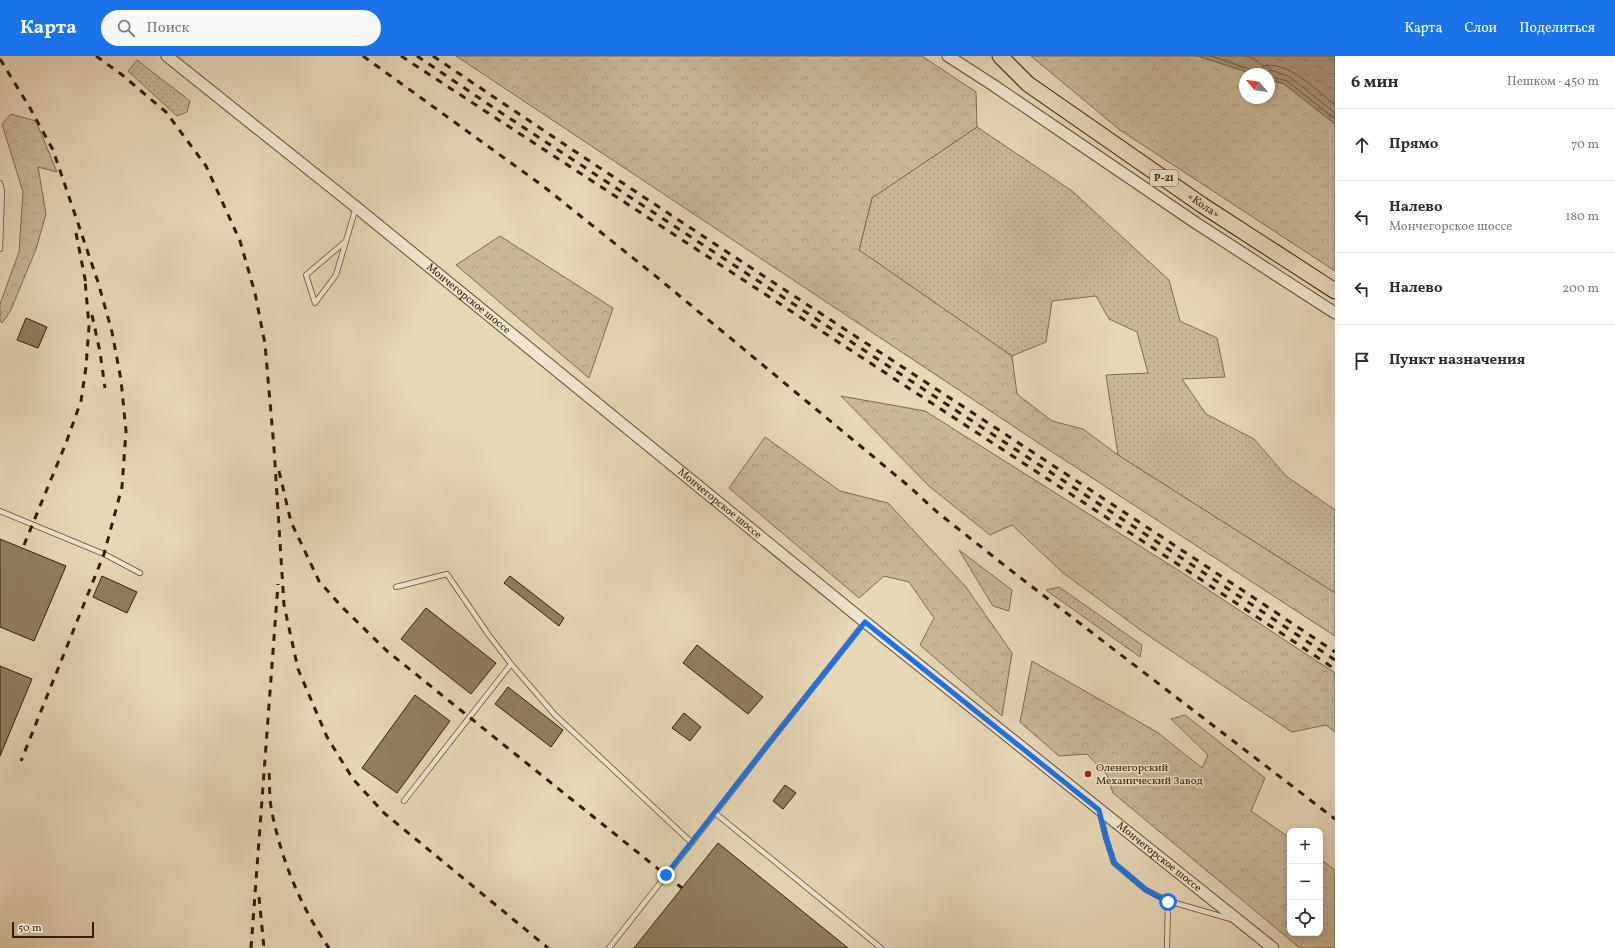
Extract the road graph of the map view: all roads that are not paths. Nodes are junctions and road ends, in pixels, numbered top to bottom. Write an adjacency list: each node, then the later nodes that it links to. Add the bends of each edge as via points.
1 (167, 56): 5 (street, Мончегорское шоссе)
2 (948, 56): 9 (street)
3 (1000, 56): 8 (highway, «Кола» / Р-21, via 1028,84 1202,205)
4 (0, 183): 7 (lane)
5 (356, 207): 6 (lane); 13 (street, Мончегорское шоссе)
6 (346, 241): 6 (lane, via 336,275 315,304 306,275)
7 (0, 249)
8 (1335, 291)
9 (1335, 312)
10 (0, 511): 11 (lane, via 104,554)
11 (140, 573)
12 (396, 587): 14 (lane, via 447,574)
13 (865, 622): 16 (street, Мончегорское шоссе); 17 (lane)
14 (511, 664): 15 (lane); 18 (lane, via 555,715)
15 (404, 801)
16 (1099, 810): 19 (lane, via 1114,863 1146,890); 20 (street, Мончегорское шоссе)
17 (715, 813): 18 (lane); 22 (lane)
18 (692, 843): 21 (lane)
19 (1168, 902): 20 (lane); 23 (lane)
20 (1238, 921): 24 (street, Мончегорское шоссе)
21 (609, 948)
22 (881, 948)
23 (1167, 948)
24 (1273, 948)

